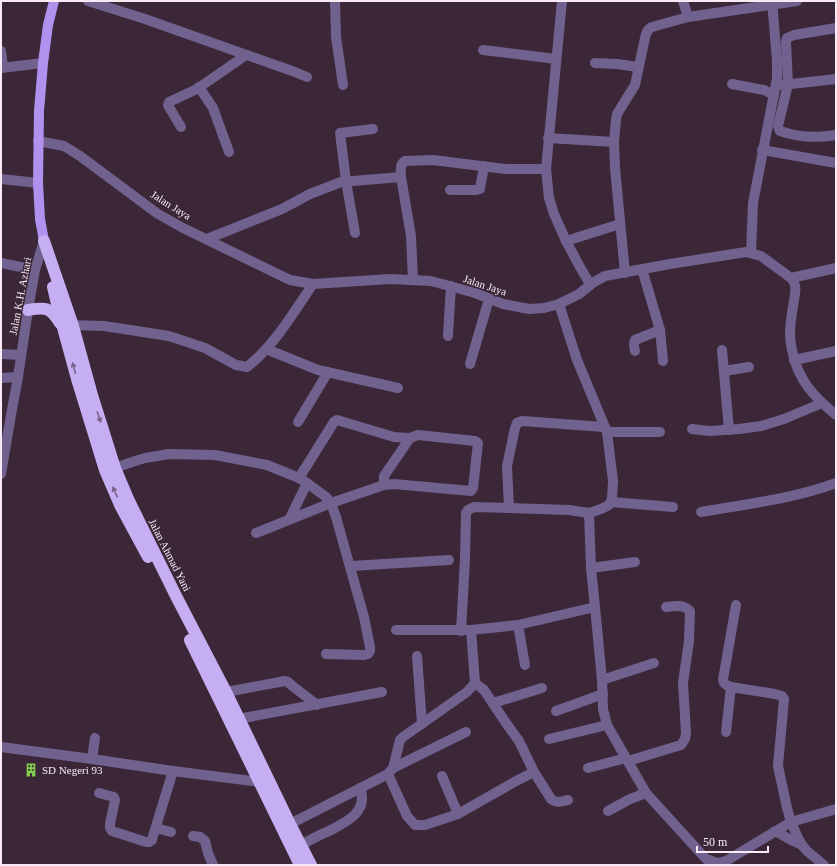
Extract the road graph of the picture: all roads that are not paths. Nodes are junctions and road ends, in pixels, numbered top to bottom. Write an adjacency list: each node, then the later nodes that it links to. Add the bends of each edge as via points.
1 (54, 1): 14 (main road, Jalan Ahmad Yani)
2 (88, 1): 12 (street)
3 (335, 1): 22 (street, via 336,37)
4 (562, 1): 13 (street)
5 (683, 1): 8 (street)
6 (797, 1): 7 (street)
7 (772, 3): 8 (street); 24 (street, via 777,60)
8 (688, 17): 17 (street, via 649,28)
9 (836, 28): 21 (street, via 787,38)
10 (483, 50): 13 (street)
11 (1, 51): 16 (street)
12 (246, 55): 18 (street); 23 (street)
13 (556, 59): 28 (street)
14 (43, 63): 16 (street); 29 (main road, Jalan Ahmad Yani)
15 (596, 63): 17 (street)
16 (2, 67)
17 (638, 67): 30 (street, via 635,85 617,114)
18 (307, 77)
19 (836, 79): 21 (street)
20 (732, 84): 24 (street)
21 (788, 84): 24 (street); 27 (street, via 778,129 804,136)
22 (343, 85)
23 (199, 87): 25 (street, via 168,104); 32 (street, via 213,108)
24 (775, 90): 31 (street)
25 (181, 127)
26 (372, 129): 38 (street, via 340,133)
27 (836, 135)
28 (548, 138): 30 (street); 35 (street)
29 (38, 141): 39 (main road, Jalan Ahmad Yani); 43 (street, Jalan Jaya, via 64,146 158,214)
30 (614, 142): 41 (street)
31 (762, 150): 33 (street); 46 (street, via 753,203)
32 (229, 152)
33 (836, 162)
34 (484, 166): 35 (street); 36 (street, via 433,160 405,161 401,166); 40 (street, via 480,189)
35 (546, 169): 44 (street, via 549,198)
36 (400, 177): 38 (street); 53 (street, via 411,236)
37 (1, 179): 39 (street)
38 (346, 181): 42 (street); 43 (street)
39 (38, 183): 45 (main road, Jalan Ahmad Yani)
40 (450, 190)
41 (620, 224): 44 (street); 51 (street)
42 (355, 233)
43 (208, 239): 54 (street, Jalan Jaya, via 290,280)
44 (566, 240): 55 (street)
45 (44, 241): 50 (street, Jalan K.H. Azhari); 60 (highway, Jalan Ahmad Yani)
46 (751, 253): 49 (street, Jalan Jaya); 52 (street, via 761,256)
47 (1, 262): 50 (street)
48 (836, 268): 52 (street)
49 (642, 269): 51 (street, Jalan Jaya); 61 (street)
50 (35, 270): 59 (street, Jalan K.H. Azhari)
51 (625, 272): 55 (street, Jalan Jaya, via 605,276)
52 (791, 278): 69 (street, via 796,290 790,335)
53 (413, 280): 54 (street, Jalan Jaya); 56 (street, Jalan Jaya)
54 (313, 284): 63 (street)
55 (590, 284): 58 (street, Jalan Jaya, via 579,294)
56 (450, 286): 57 (street, Jalan Jaya); 62 (street)
57 (489, 299): 58 (street, Jalan Jaya, via 530,308); 71 (street)
58 (559, 304): 82 (street, via 577,360)
59 (28, 310): 60 (highway, via 46,309); 68 (street, Jalan K.H. Azhari)
60 (68, 326): 63 (street, via 104,326 169,336 205,348 236,365 247,367); 87 (highway, Jalan Ahmad Yani, one-way to 87); 139 (highway, Jalan Ahmad Yani, one-way to 60, via 121,507 105,470 77,379)
61 (660, 330): 65 (street, via 635,340); 70 (street)
62 (448, 336)
63 (266, 349): 74 (street)
64 (722, 350): 73 (street)
65 (635, 351)
66 (836, 351): 69 (street)
67 (1, 354): 68 (street)
68 (21, 356): 75 (street, Jalan K.H. Azhari)
69 (794, 360): 78 (street, via 804,381)
70 (663, 361)
71 (470, 364)
72 (749, 367): 73 (street)
73 (724, 370): 83 (street)
74 (328, 372): 77 (street); 80 (street)
75 (18, 377): 76 (street); 86 (street, Jalan K.H. Azhari)
76 (1, 378)
77 (398, 388)
78 (822, 403): 79 (street); 83 (street, via 761,426)
79 (836, 415)
80 (298, 422)
81 (692, 429): 83 (street)
82 (606, 430): 84 (street); 92 (street, via 613,480); 94 (street, via 522,421 517,423 507,466)
83 (729, 430)
84 (660, 432)
85 (410, 438): 89 (street, via 394,437 336,420); 91 (street, via 384,476); 91 (street, via 418,435 477,441 472,490 469,492)
86 (3, 450): 88 (street, Jalan K.H. Azhari)
87 (115, 468): 89 (street, via 145,458 169,454 215,455 267,464); 118 (highway, Jalan Ahmad Yani, via 177,598)
88 (1, 473)
89 (303, 480): 93 (street, via 326,497); 98 (street)
90 (836, 483): 96 (street, via 795,496)
91 (384, 484): 93 (street)
92 (611, 502): 95 (street); 97 (street)
93 (331, 504): 98 (street); 102 (street)
94 (509, 508): 97 (street); 109 (street, via 474,507 466,513)
95 (673, 508)
96 (701, 512)
97 (589, 513): 103 (street)
98 (289, 520): 99 (street)
99 (256, 533)
100 (449, 560): 102 (street)
101 (635, 562): 103 (street)
102 (350, 566): 110 (street, via 370,650 368,654)
103 (591, 568): 105 (street)
104 (736, 605): 116 (street, via 723,680)
105 (595, 607): 107 (street); 114 (street)
106 (666, 607): 133 (street, via 682,606 690,610 689,642 683,683 685,738 681,745)
107 (518, 625): 109 (street); 113 (street)
108 (396, 630): 109 (street)
109 (466, 630): 115 (street)
110 (326, 654)
111 (417, 656): 125 (street)
112 (654, 663): 114 (street)
113 (525, 665)
114 (602, 680): 120 (street)
115 (475, 683): 121 (street, via 484,690); 125 (street, via 467,692)
116 (731, 687): 128 (street); 147 (street, via 775,694 784,699 778,766)
117 (542, 688): 121 (street)
118 (226, 692): 122 (street, via 285,681); 124 (highway, Jalan Ahmad Yani)
119 (382, 692): 122 (street)
120 (603, 694): 123 (street); 126 (street)
121 (493, 703): 137 (street, via 520,741)
122 (317, 705): 124 (street)
123 (556, 711)
124 (238, 719): 148 (highway, Jalan Ahmad Yani)
125 (422, 724): 136 (street, via 400,740)
126 (607, 725): 130 (street); 133 (street)
127 (466, 732): 136 (street)
128 (726, 732)
129 (95, 738): 132 (street)
130 (549, 739)
131 (1, 747): 132 (street)
132 (92, 759): 135 (street)
133 (627, 760): 134 (street); 142 (street)
134 (588, 768)
135 (173, 771): 139 (street); 149 (street)
136 (390, 771): 140 (street); 146 (street, via 407,816 415,825 425,825)
137 (534, 772): 143 (street, via 554,802); 146 (street)
138 (442, 776): 146 (street)
139 (260, 782): 156 (highway, Jalan Ahmad Yani)
140 (360, 788): 148 (street); 153 (street, via 362,800 356,814 346,822)
141 (99, 793): 149 (street, via 114,797 110,824 112,830 149,842)
142 (646, 793): 145 (street); 150 (street, via 706,859 718,863 726,862)
143 (568, 800)
144 (836, 809): 147 (street)
145 (608, 811)
146 (458, 814)
147 (792, 822): 150 (street); 154 (street)
148 (290, 824): 153 (highway, Jalan Ahmad Yani)
149 (156, 828): 151 (street)
150 (775, 831): 154 (street)
151 (171, 832)
152 (193, 836): 155 (street, via 205,841)
153 (301, 845): 157 (highway, Jalan Ahmad Yani)
154 (802, 845): 158 (street)
155 (213, 865)
156 (300, 865)
157 (311, 865)
158 (824, 865)

